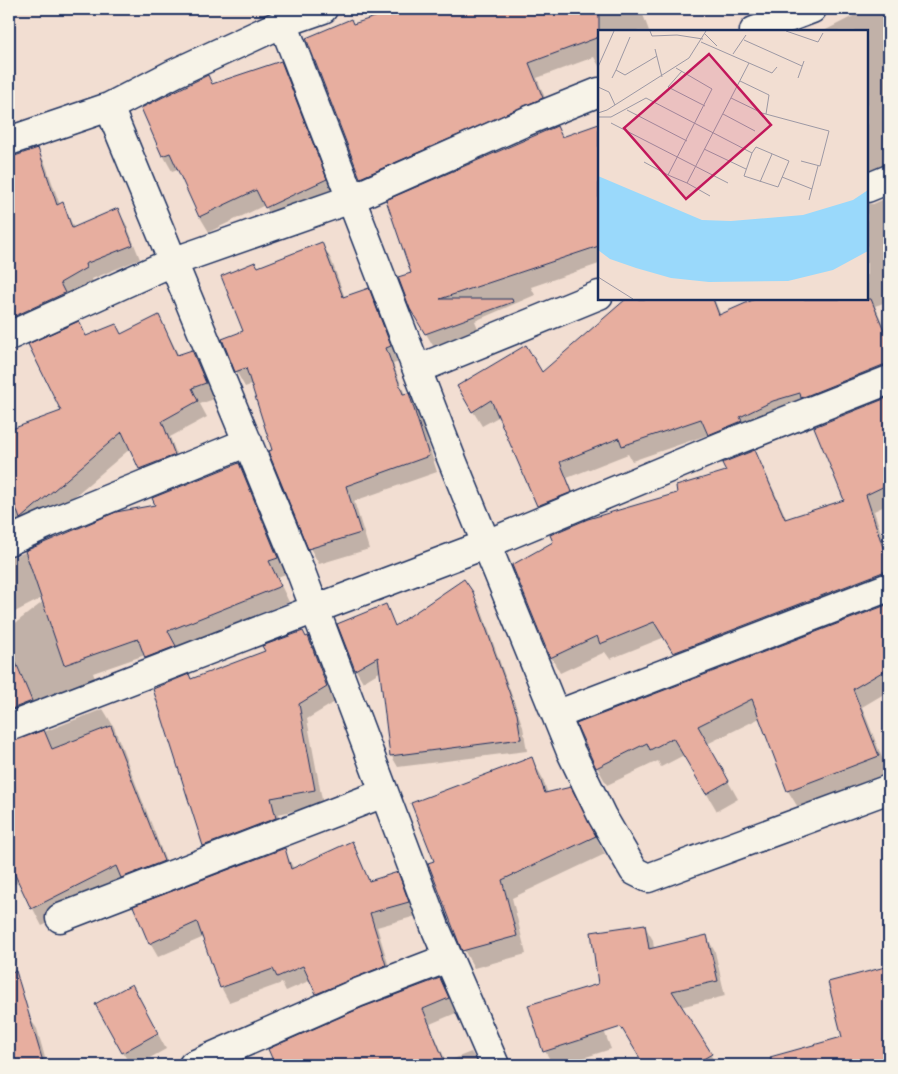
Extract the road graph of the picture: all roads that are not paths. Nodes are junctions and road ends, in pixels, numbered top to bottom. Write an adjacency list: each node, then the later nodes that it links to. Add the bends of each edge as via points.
1 (323, 9): 3 (street)
2 (812, 9): 4 (street)
3 (283, 23): 6 (street); 10 (street)
4 (757, 30)
5 (598, 92): 10 (street)
6 (109, 107): 7 (street); 11 (street)
7 (9, 141)
8 (889, 179): 9 (street)
9 (868, 188)
10 (352, 199): 11 (street); 14 (street)
11 (172, 262): 13 (street); 16 (street)
12 (598, 295): 14 (street)
13 (9, 336)
14 (418, 369): 18 (street)
15 (889, 380): 18 (street)
16 (248, 442): 17 (street); 20 (street)
17 (9, 541)
18 (487, 544): 20 (street); 21 (street)
19 (889, 587): 21 (street)
20 (315, 608): 22 (street); 24 (street)
21 (556, 715): 23 (street, via 602,816 634,871 648,878)
22 (9, 727)
23 (889, 789)
24 (384, 793): 25 (street); 26 (street)
25 (60, 918)
26 (448, 958): 27 (street, via 357,993); 28 (street)
27 (193, 1065)
28 (495, 1065)

